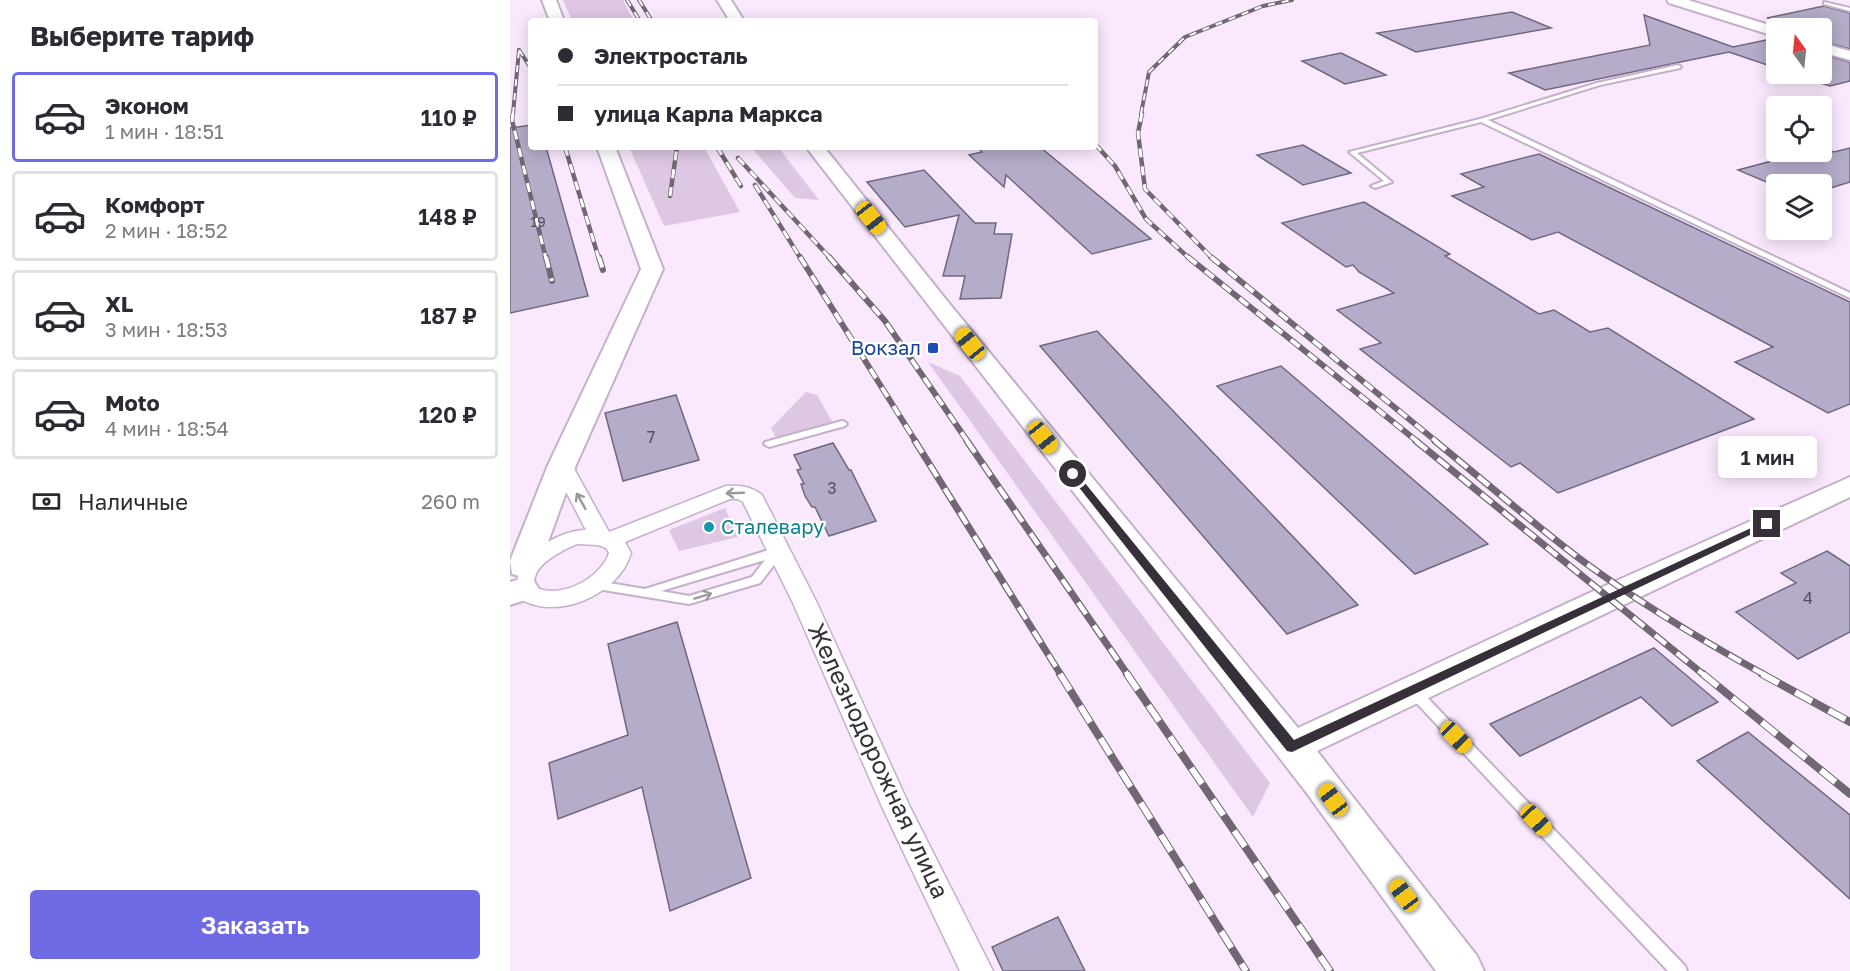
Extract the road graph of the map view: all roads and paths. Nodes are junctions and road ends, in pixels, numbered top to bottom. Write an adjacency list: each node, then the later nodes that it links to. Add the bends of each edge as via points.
1 (549, 0): 6 (street)
2 (724, 0): 7 (street)
3 (1674, 0): 8 (street)
4 (1826, 3): 5 (lane)
5 (1850, 10)
6 (556, 18)
7 (735, 18)
8 (1766, 29)
9 (1832, 50): 10 (street)
10 (1850, 56)
11 (1678, 67): 12 (lane, via 1599,84)
12 (1482, 120): 15 (lane, via 1352,152 1389,182); 16 (lane)
13 (607, 150): 19 (street, via 652,269)
14 (817, 150): 27 (street)
15 (1375, 186)
16 (1850, 296)
17 (842, 423): 18 (lane)
18 (769, 444)
19 (562, 465): 21 (street, one-way to 19); 23 (street)
20 (1850, 486): 26 (street)
21 (605, 538): 22 (street, Железнодорожная улица, one-way to 21, via 754,500 739,490); 23 (street, via 575,537 556,543 539,552); 24 (street, via 620,551 620,560)
22 (778, 552): 25 (lane); 25 (lane, one-way to 22, via 689,600 700,597 756,580); 28 (street, Железнодорожная улица)
23 (519, 583): 24 (street, via 542,598 584,592)
24 (597, 585): 25 (lane)
25 (646, 591)
26 (1412, 690): 27 (street); 30 (lane)
27 (1292, 747): 29 (street)
28 (977, 971)
29 (1462, 971)
30 (1678, 971)

